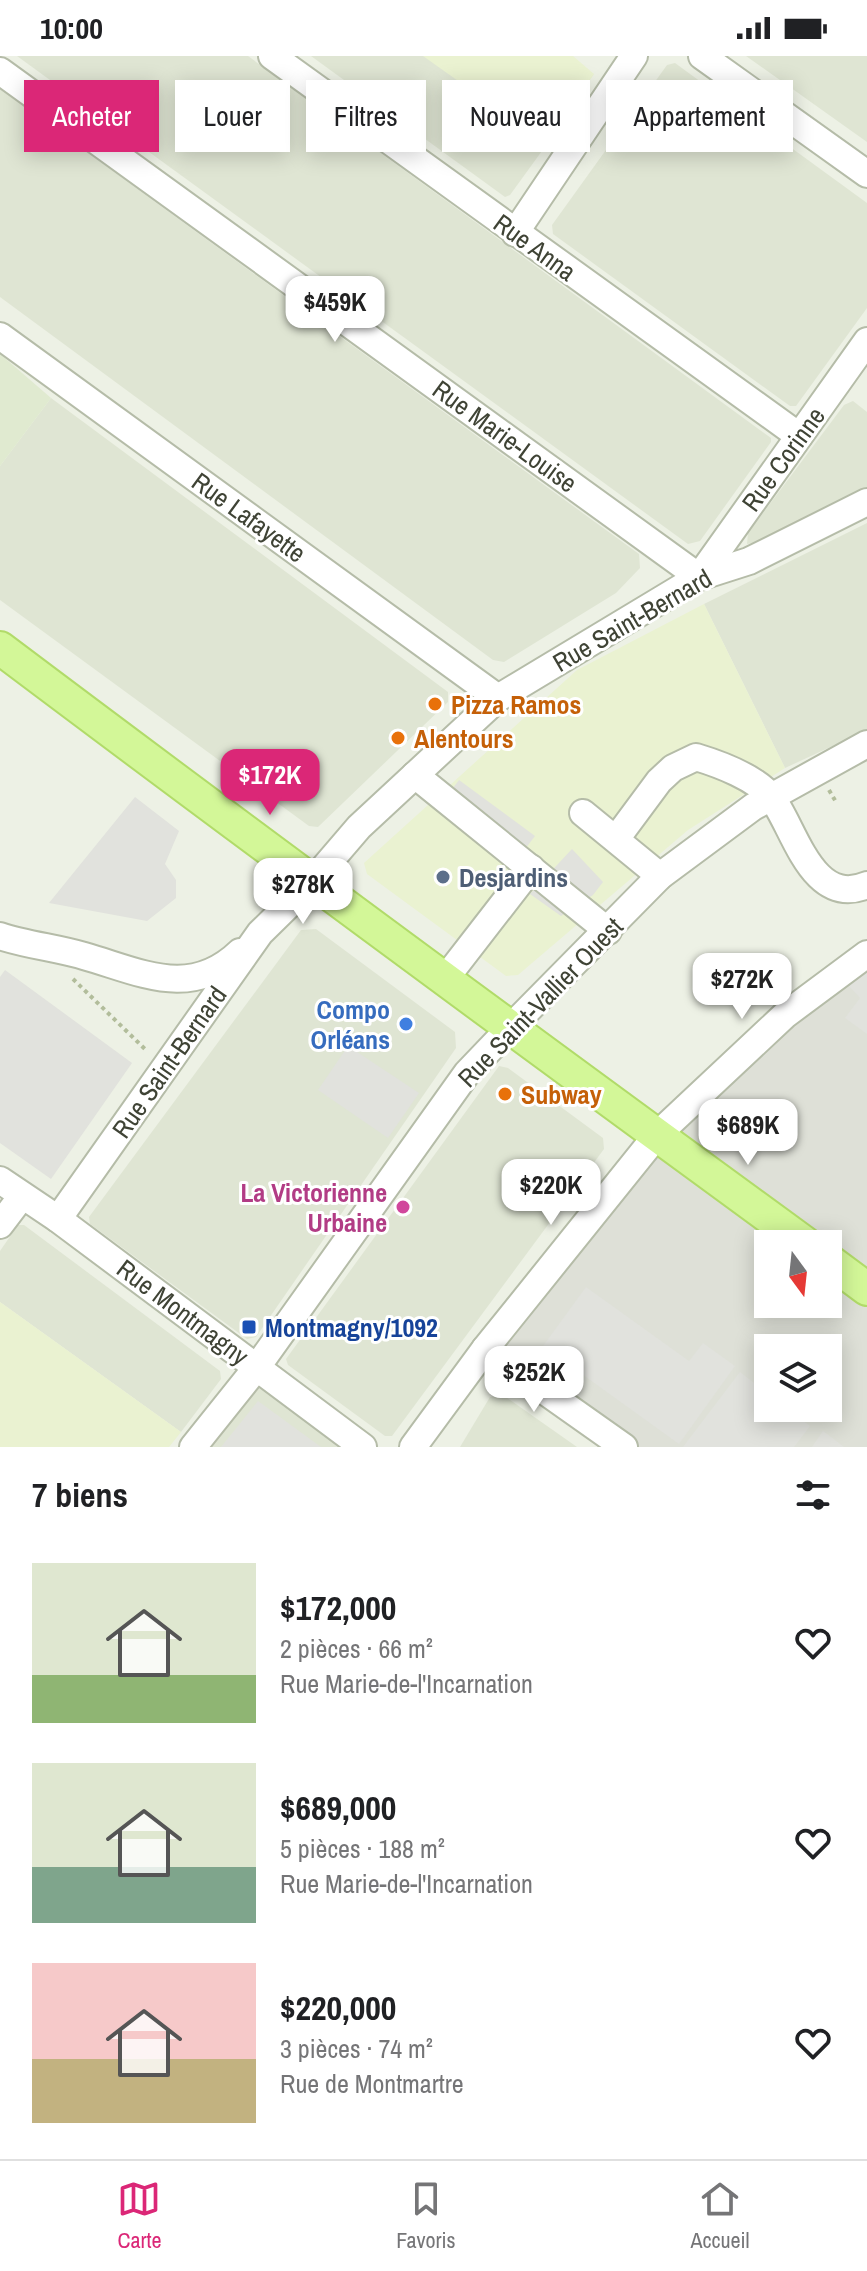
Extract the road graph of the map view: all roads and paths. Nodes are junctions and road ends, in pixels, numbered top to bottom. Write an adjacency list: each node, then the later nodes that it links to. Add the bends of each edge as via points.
1 (272, 56): 6 (street, Rue Anna)
2 (702, 56): 5 (street)
3 (628, 58): 6 (street)
4 (0, 71): 12 (street, Rue Marie-Louise)
5 (867, 174)
6 (515, 233): 10 (street, Rue Anna)
7 (0, 336): 14 (street, Rue Lafayette)
8 (867, 341): 9 (street, Rue Corinne)
9 (858, 374): 10 (street, Rue Corinne)
10 (799, 436): 12 (street, Rue Corinne)
11 (867, 502): 12 (street, Rue Saint-Bernard, via 749,561)
12 (699, 577): 14 (street, Rue Saint-Bernard)
13 (0, 648): 22 (main road)
14 (498, 698): 16 (street, Rue Saint-Bernard)
15 (867, 744): 17 (street, Rue Saint-Vallier Ouest)
16 (415, 775): 20 (street); 22 (street, Rue Saint-Bernard, via 359,827)
17 (771, 796): 19 (street, via 728,766 696,757 659,781); 21 (street, Rue Saint-Vallier Ouest); 23 (street, via 803,857 822,877 844,890)
18 (583, 813): 19 (street)
19 (616, 839): 21 (street)
20 (531, 868): 24 (street); 29 (street)
21 (660, 876): 24 (street, Rue Saint-Vallier Ouest)
22 (311, 883): 25 (street, Rue Saint-Bernard); 29 (main road)
23 (867, 885)
24 (608, 931): 30 (street, Rue Saint-Vallier Ouest)
25 (260, 933): 26 (street, via 230,962 203,976 170,981); 31 (street, Rue Saint-Bernard)
26 (1, 937)
27 (867, 954): 32 (street, via 785,1015)
28 (72, 979): 31 (path)
29 (445, 979): 30 (main road)
30 (512, 1026): 32 (main road); 41 (street, Rue Saint-Vallier Ouest, via 467,1073)
31 (166, 1069): 35 (street, Rue Saint-Bernard)
32 (657, 1135): 37 (main road); 40 (street)
33 (0, 1180): 34 (street, Rue Montmagny)
34 (22, 1196): 35 (street, Rue Montmagny); 36 (street)
35 (58, 1219): 41 (street, Rue Montmagny)
36 (0, 1225)
37 (787, 1230)
38 (842, 1270): 39 (main road)
39 (867, 1289)
40 (485, 1349): 44 (street); 45 (street)
41 (257, 1367): 42 (street, Rue Saint-Vallier Ouest); 43 (street, Rue Montmagny)
42 (193, 1447)
43 (363, 1447)
44 (413, 1447)
45 (624, 1447)

